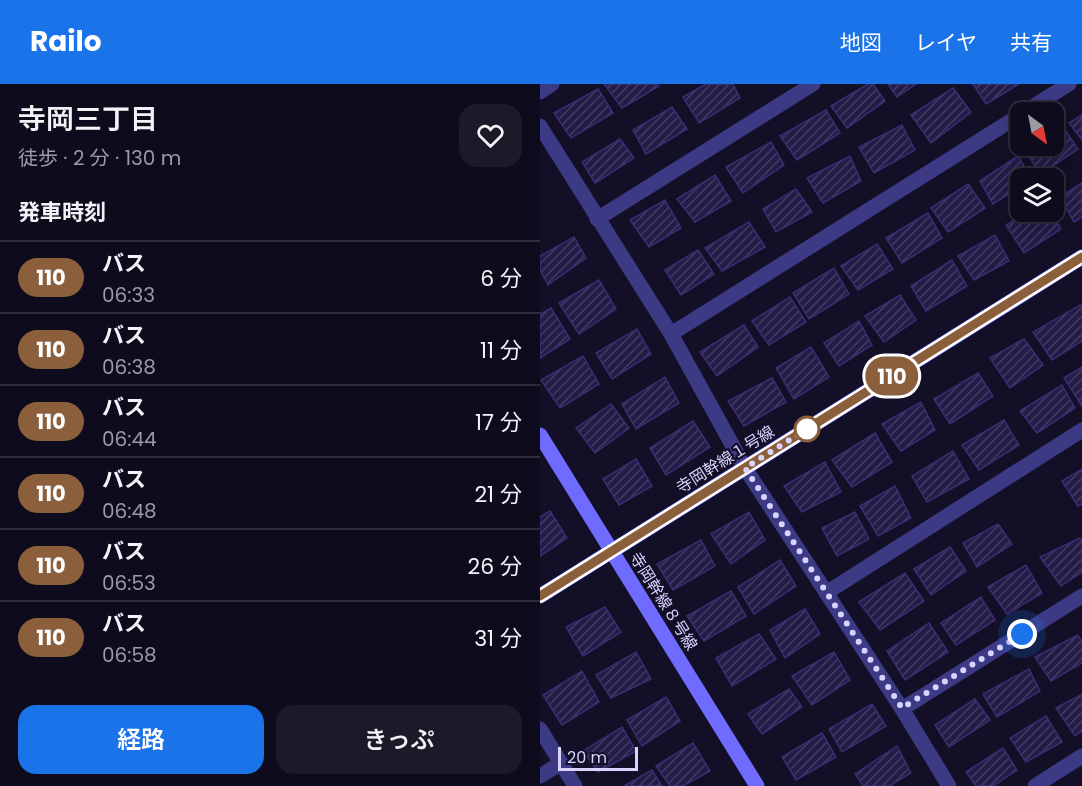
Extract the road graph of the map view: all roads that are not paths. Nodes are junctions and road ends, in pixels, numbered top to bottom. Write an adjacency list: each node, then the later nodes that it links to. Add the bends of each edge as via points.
1 (552, 84): 4 (street)
2 (813, 84): 8 (street)
3 (1069, 84): 5 (street)
4 (540, 92)
5 (1041, 102)
6 (1010, 122): 10 (street)
7 (540, 126): 8 (street)
8 (597, 219): 10 (street)
9 (1080, 261): 13 (street, 寺岡幹線１号線)
10 (670, 334): 13 (street)
11 (1082, 430): 15 (street)
12 (540, 435): 14 (street, 寺岡幹線８号線)
13 (745, 468): 14 (street, 寺岡幹線１号線); 15 (street)
14 (612, 551): 16 (street, 寺岡幹線１号線); 24 (street, 寺岡幹線８号線)
15 (826, 593): 18 (street)
16 (540, 596)
17 (1082, 596): 18 (street)
18 (902, 708): 25 (street)
19 (540, 729): 21 (street)
20 (1082, 756): 26 (street)
21 (561, 763): 22 (street); 23 (street)
22 (540, 776)
23 (575, 786)
24 (757, 786)
25 (949, 786)
26 (1035, 786)

